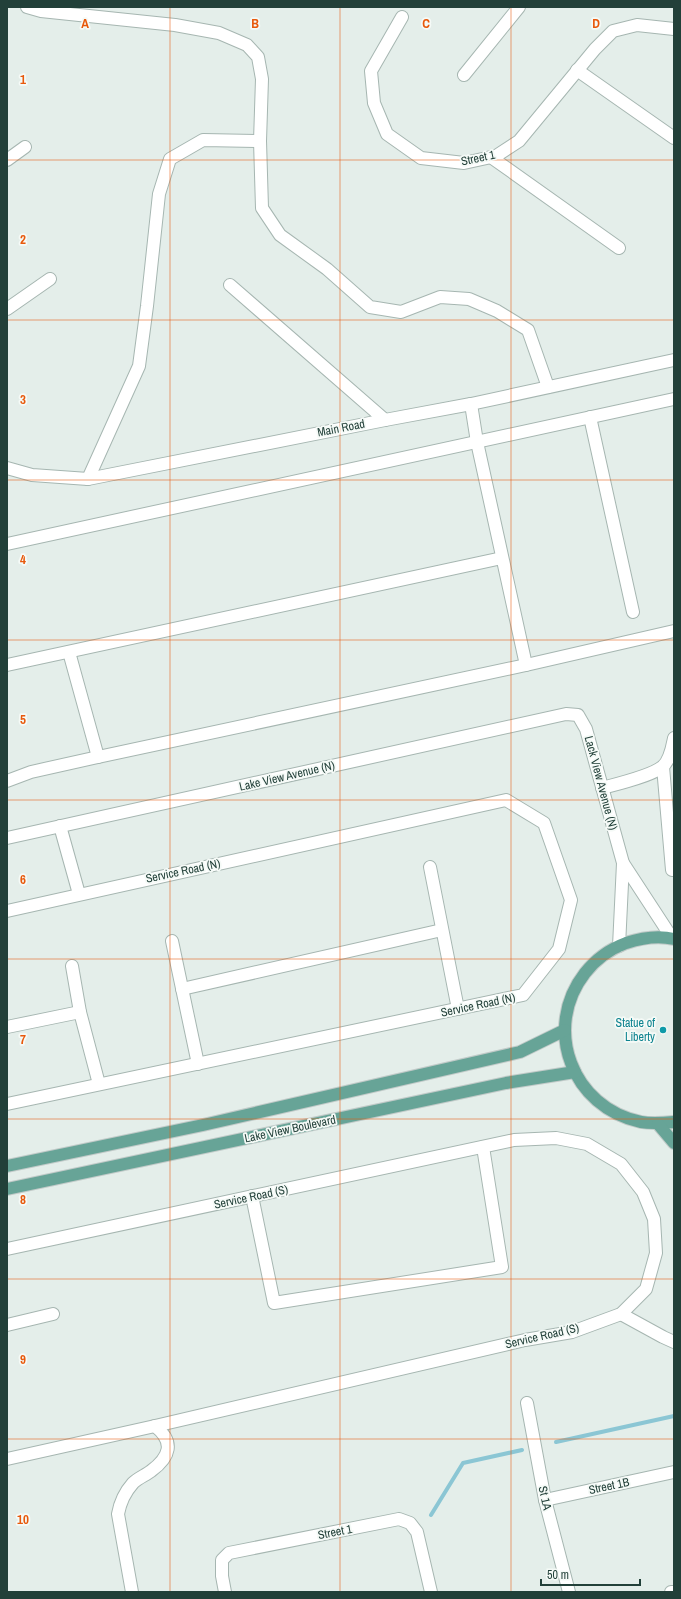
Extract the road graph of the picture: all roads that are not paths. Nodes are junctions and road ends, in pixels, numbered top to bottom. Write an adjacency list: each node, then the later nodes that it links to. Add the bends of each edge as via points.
1 (27, 7): 8 (street, via 219,33 247,45 258,57 262,79)
2 (519, 7): 6 (street)
3 (402, 17): 10 (street, Street 1, via 371,71 374,104 387,134 421,158 464,163)
4 (674, 29): 5 (street, Street 1, via 637,25 613,31)
5 (577, 70): 7 (street); 10 (street, Street 1, via 519,141)
6 (464, 75)
7 (674, 138)
8 (260, 141): 17 (street, via 262,208 280,235 327,269 370,307 401,312 440,297 468,299 497,311 528,330); 24 (street, via 203,140 170,159 159,194 139,366)
9 (25, 147): 11 (street)
10 (491, 158): 12 (street)
11 (7, 160)
12 (619, 248)
13 (50, 278): 15 (street)
14 (230, 285): 21 (street)
15 (7, 309)
16 (674, 360): 17 (street, Main Road)
17 (548, 387): 19 (street, Main Road)
18 (674, 399): 20 (street)
19 (471, 404): 21 (street, Main Road); 22 (street)
20 (590, 417): 22 (street); 27 (street)
21 (385, 420): 24 (street, Main Road)
22 (477, 442): 25 (street); 26 (street)
23 (7, 468): 24 (street, Main Road, via 32,475)
24 (88, 479)
25 (7, 544)
26 (502, 558): 29 (street); 31 (street)
27 (633, 612)
28 (673, 633): 31 (street)
29 (69, 652): 30 (street); 34 (street)
30 (7, 665)
31 (526, 665): 34 (street)
32 (566, 714): 37 (street, Lack View Avenue (N), via 578,715 586,729); 38 (street, Lake View Avenue (N))
33 (674, 738): 35 (street, via 671,752)
34 (98, 757): 36 (street, via 31,772)
35 (663, 767): 37 (street); 42 (street)
36 (7, 781)
37 (602, 788): 40 (street, Lack View Avenue (N))
38 (60, 826): 39 (street, Lake View Avenue (N)); 43 (street)
39 (7, 838)
40 (623, 863): 46 (street, Lack View Avenue (N)); 48 (street, Lack View Avenue (N))
41 (430, 867): 45 (street)
42 (672, 870)
43 (80, 894): 44 (street, Service Road (N)); 51 (street, Service Road (N), via 506,800 544,823 571,900 559,949 523,996)
44 (7, 911)
45 (442, 930): 50 (street); 51 (street)
46 (673, 938): 48 (main road, via 648,938)
47 (172, 941): 50 (street)
48 (619, 946): 54 (main road, via 603,955 579,980 566,1012)
49 (72, 966): 52 (street)
50 (182, 989): 55 (street)
51 (458, 1009): 55 (street, Service Road (N))
52 (80, 1012): 53 (street); 57 (street)
53 (7, 1027)
54 (565, 1030): 56 (main road); 63 (main road, Lake View Boulevard, via 520,1052 203,1125)
55 (198, 1064): 57 (street, Service Road (N))
56 (574, 1072): 60 (main road, via 595,1099 609,1110 641,1122); 64 (main road, Lake View Boulevard, via 506,1083)
57 (99, 1084): 58 (street, Service Road (N))
58 (7, 1104)
59 (674, 1122): 60 (main road)
60 (658, 1124): 61 (main road)
61 (674, 1143)
62 (482, 1147): 65 (street, Service Road (S)); 65 (street, via 502,1267 274,1303); 68 (street, Service Road (S), via 514,1140 556,1138 587,1144 621,1164 643,1192 654,1219 656,1253 646,1289)
63 (7, 1166)
64 (7, 1189)
65 (252, 1196): 66 (street, Service Road (S))
66 (7, 1249)
67 (53, 1314): 69 (street)
68 (621, 1314): 70 (street); 72 (street, Service Road (S), via 572,1332 525,1340)
69 (7, 1325)
70 (674, 1342)
71 (527, 1403): 75 (street, St 1A)
72 (155, 1426): 73 (street, Service Road (S)); 76 (street, via 164,1434 168,1442 168,1451 152,1471 133,1483 121,1501 118,1514)
73 (7, 1459)
74 (674, 1472): 75 (street, Street 1B)
75 (545, 1500): 79 (street, St 1A)
76 (132, 1592)
77 (225, 1592): 78 (street, Street 1, via 222,1560 229,1553 399,1519 410,1523 417,1532)
78 (431, 1592)
79 (568, 1592)

